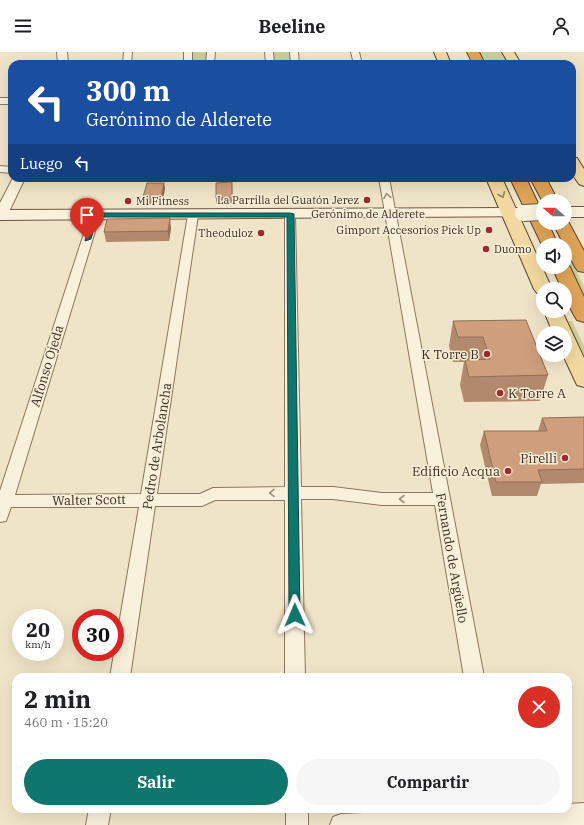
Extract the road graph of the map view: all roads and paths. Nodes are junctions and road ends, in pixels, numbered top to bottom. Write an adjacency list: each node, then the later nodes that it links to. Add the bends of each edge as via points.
1 (576, 168): 2 (main road)
2 (584, 181)
3 (17, 182): 15 (street)
4 (385, 182): 14 (street, Fernando de Argüello, one-way to 4)
5 (497, 182): 12 (main road, one-way to 12)
6 (520, 182): 19 (highway)
7 (540, 182): 8 (highway)
8 (546, 194)
9 (536, 212): 12 (main road, Gerónimo de Alderete, bridge)
10 (572, 212): 11 (main road)
11 (584, 212)
12 (516, 213): 14 (main road, Gerónimo de Alderete); 22 (main road)
13 (290, 214): 14 (main road, Gerónimo de Alderete); 17 (main road, Gerónimo de Alderete); 26 (street)
14 (390, 214): 27 (street, Fernando de Argüello)
15 (0, 215): 16 (main road, Gerónimo de Alderete)
16 (95, 215): 17 (main road, Gerónimo de Alderete); 29 (street, Alfonso Ojeda)
17 (193, 215): 28 (street, Pedro de Arbolancha)
18 (565, 230): 20 (highway)
19 (547, 238)
20 (584, 267)
21 (564, 274): 23 (highway)
22 (541, 282)
23 (584, 316)
24 (572, 353): 25 (main road)
25 (584, 380)
26 (293, 492): 27 (street, Walter Scott, one-way to 26, via 382,499 333,493); 28 (street, Walter Scott, one-way to 28, via 213,494 202,500); 31 (street)
27 (441, 498): 32 (street, Fernando de Argüello)
28 (148, 500): 29 (street, Walter Scott); 30 (street, Pedro de Arbolancha)
29 (2, 506)
30 (121, 673)
31 (295, 673)
32 (473, 673)
33 (99, 813): 37 (street)
34 (296, 813): 38 (street)
35 (499, 813): 36 (street); 39 (street)
36 (584, 814)
37 (97, 825)
38 (297, 825)
39 (341, 825)

